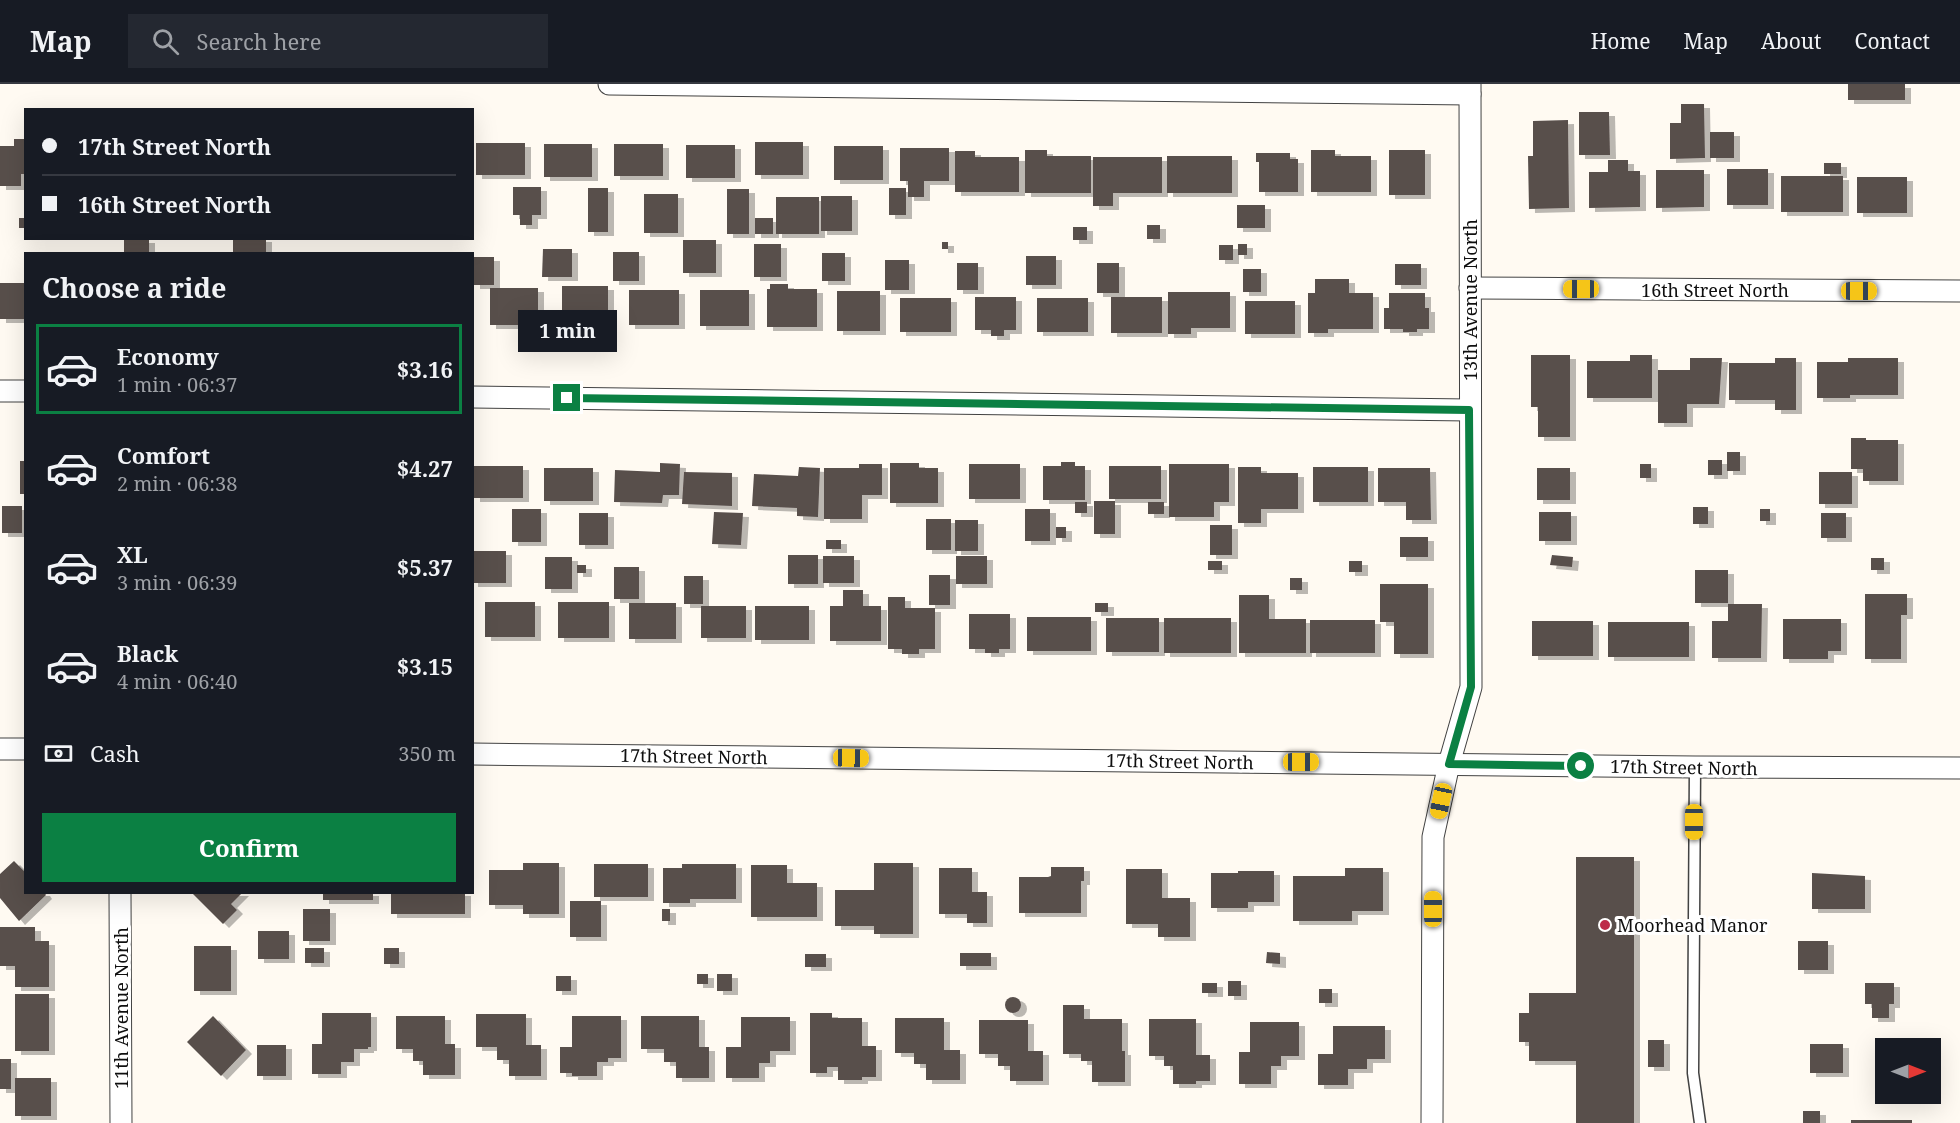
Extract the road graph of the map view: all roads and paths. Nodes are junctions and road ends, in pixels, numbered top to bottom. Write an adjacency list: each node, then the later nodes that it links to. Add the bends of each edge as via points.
1 (609, 84): 2 (street)
2 (1470, 89): 3 (street, 13th Avenue North)
3 (1470, 288): 4 (street, 16th Street North); 8 (street, 13th Avenue North)
4 (1960, 291)
5 (0, 391): 6 (street)
6 (24, 391)
7 (474, 397): 8 (street)
8 (1469, 410): 12 (street, 13th Avenue North, via 1471,687)
9 (0, 749): 10 (street)
10 (24, 749)
11 (474, 754): 12 (street, 17th Street North)
12 (1449, 764): 13 (street, 17th Street North); 17 (street, 13th Avenue North, via 1433,837)
13 (1695, 767): 14 (street, 17th Street North); 18 (lane, via 1693,1073)
14 (1960, 768)
15 (120, 894): 16 (street, 11th Avenue North)
16 (122, 1123)
17 (1432, 1123)
18 (1700, 1123)

